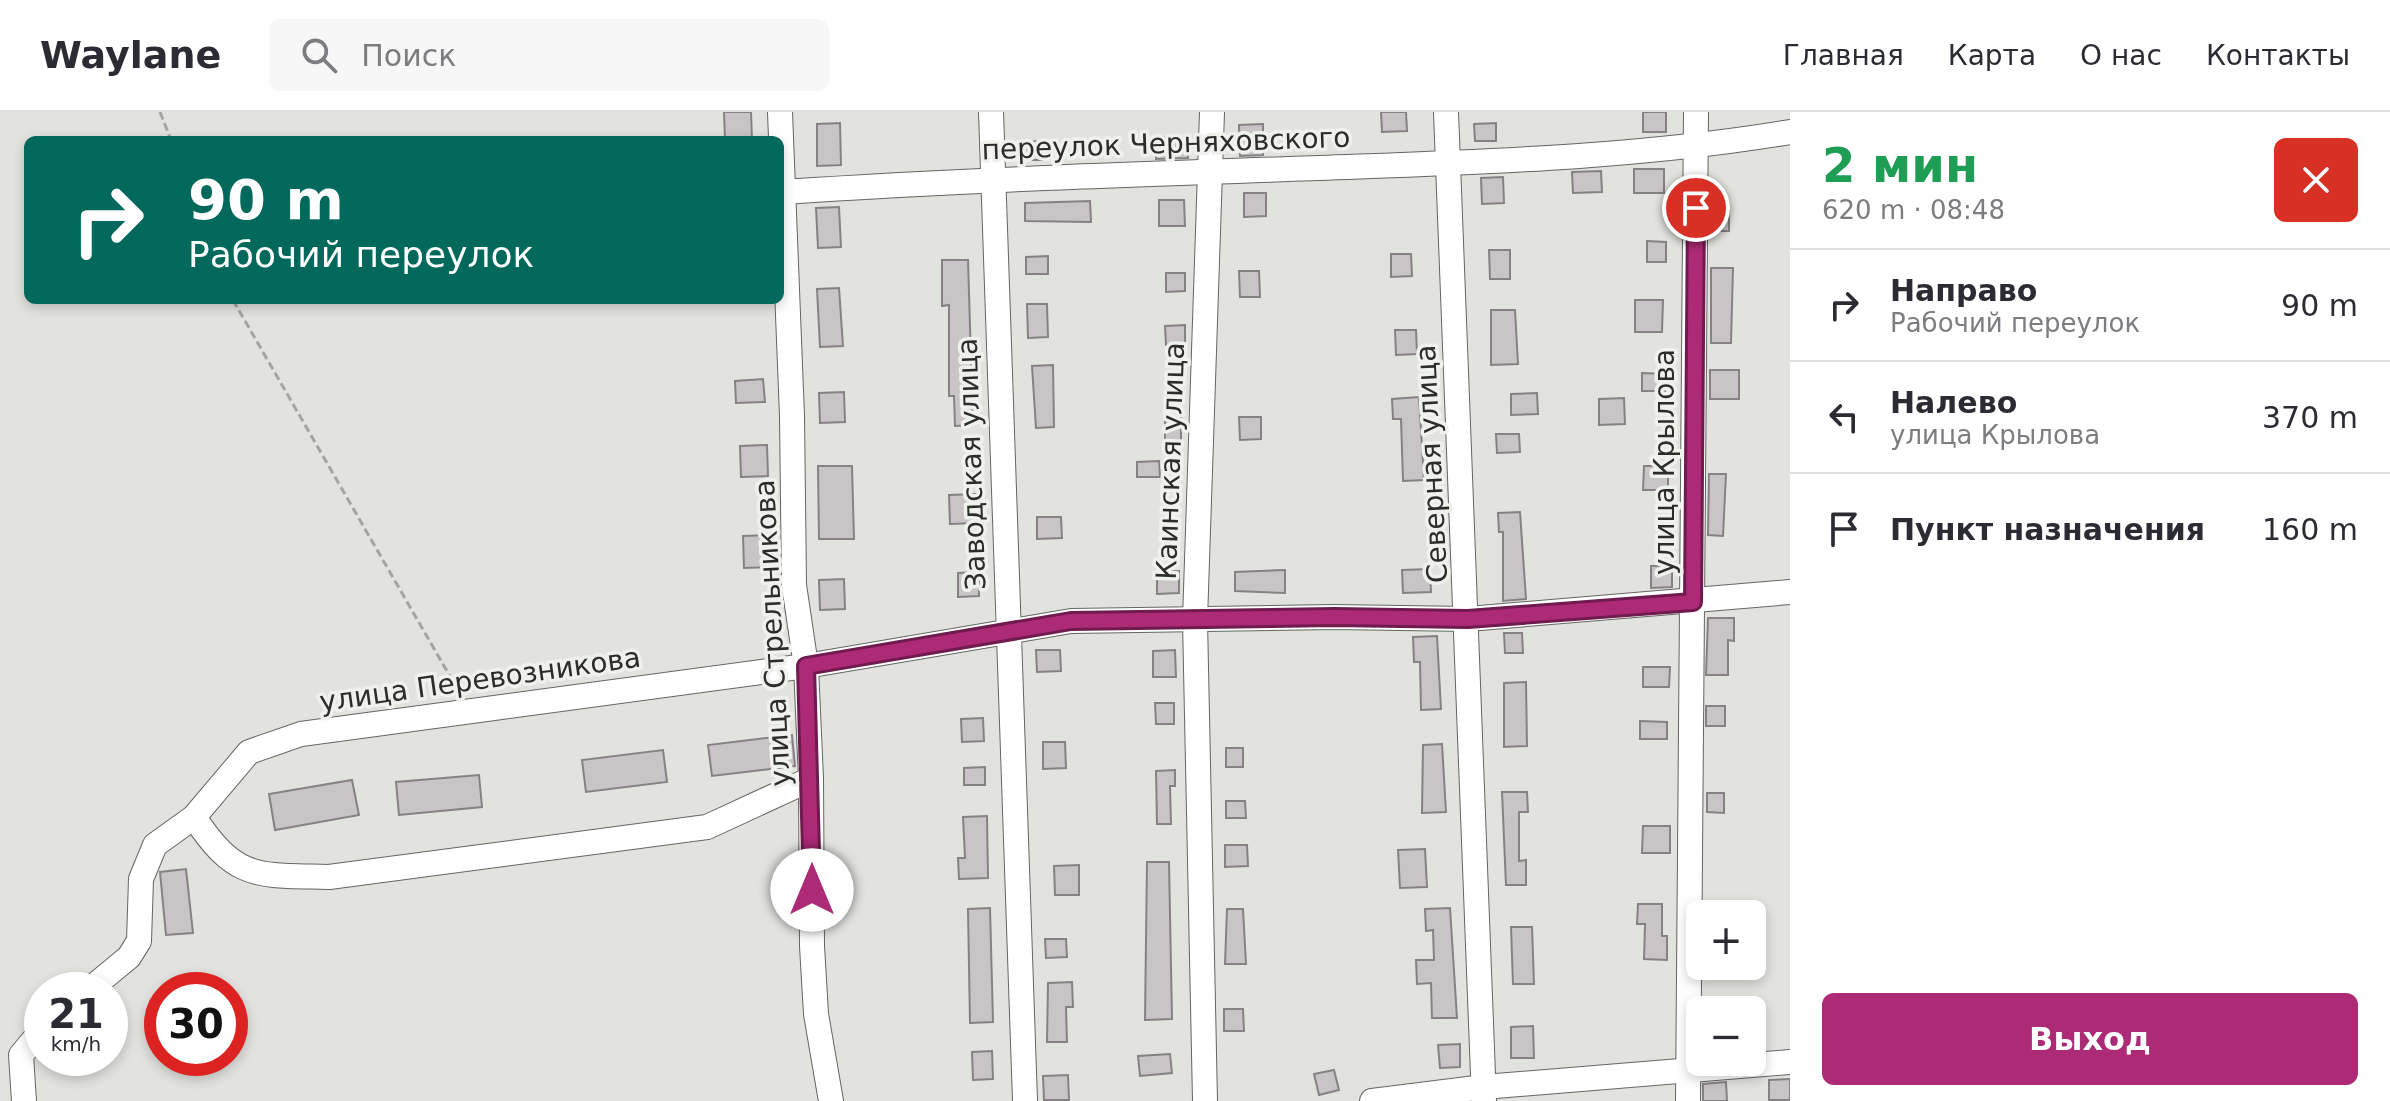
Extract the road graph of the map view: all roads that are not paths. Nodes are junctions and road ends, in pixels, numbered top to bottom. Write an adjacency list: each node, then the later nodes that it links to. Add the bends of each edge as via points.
1 (780, 112): 7 (street, улица Стрельникова)
2 (991, 112): 11 (street, Заводская улица)
3 (1212, 112): 10 (street, Каинская улица)
4 (1446, 112): 9 (street, Северная улица)
5 (1696, 112): 8 (street, улица Крылова)
6 (1790, 132): 8 (street, переулок Черняховского)
7 (781, 136)
8 (1697, 148): 9 (street, переулок Черняховского); 15 (street, улица Крылова)
9 (1447, 163): 10 (street, переулок Черняховского); 16 (street, Северная улица)
10 (1210, 172): 11 (street, переулок Черняховского); 17 (street, Каинская улица)
11 (993, 178): 12 (street, переулок Черняховского); 18 (street, Заводская улица)
12 (784, 192)
13 (784, 216): 19 (street, улица Стрельникова, via 794,585)
14 (1790, 592): 15 (street, улица Перевозникова)
15 (1693, 602): 16 (street, улица Перевозникова); 23 (street, улица Крылова)
16 (1468, 619): 17 (street, улица Перевозникова); 29 (street, Северная улица)
17 (1195, 620): 18 (street, улица Перевозникова, via 1071,621); 33 (street, Каинская улица)
18 (1007, 631): 19 (street, улица Перевозникова); 32 (street, Заводская улица)
19 (806, 666): 20 (street, улица Стрельникова); 21 (street, улица Перевозникова, via 301,734 249,752)
20 (811, 779): 21 (street, via 707,827 329,877 242,869 215,850); 31 (street, улица Стрельникова, via 816,1014)
21 (194, 817): 22 (street, улица Перевозникова, via 155,845 145,860 139,941)
22 (111, 972)
23 (1689, 996)
24 (24, 1051): 30 (street)
25 (1790, 1062): 26 (street)
26 (1766, 1064)
27 (1686, 1070): 29 (street)
28 (1688, 1076): 35 (street, улица Крылова)
29 (1484, 1094): 34 (street)
30 (24, 1101)
31 (831, 1101)
32 (1025, 1101)
33 (1205, 1101)
34 (1372, 1101)
35 (1688, 1101)

